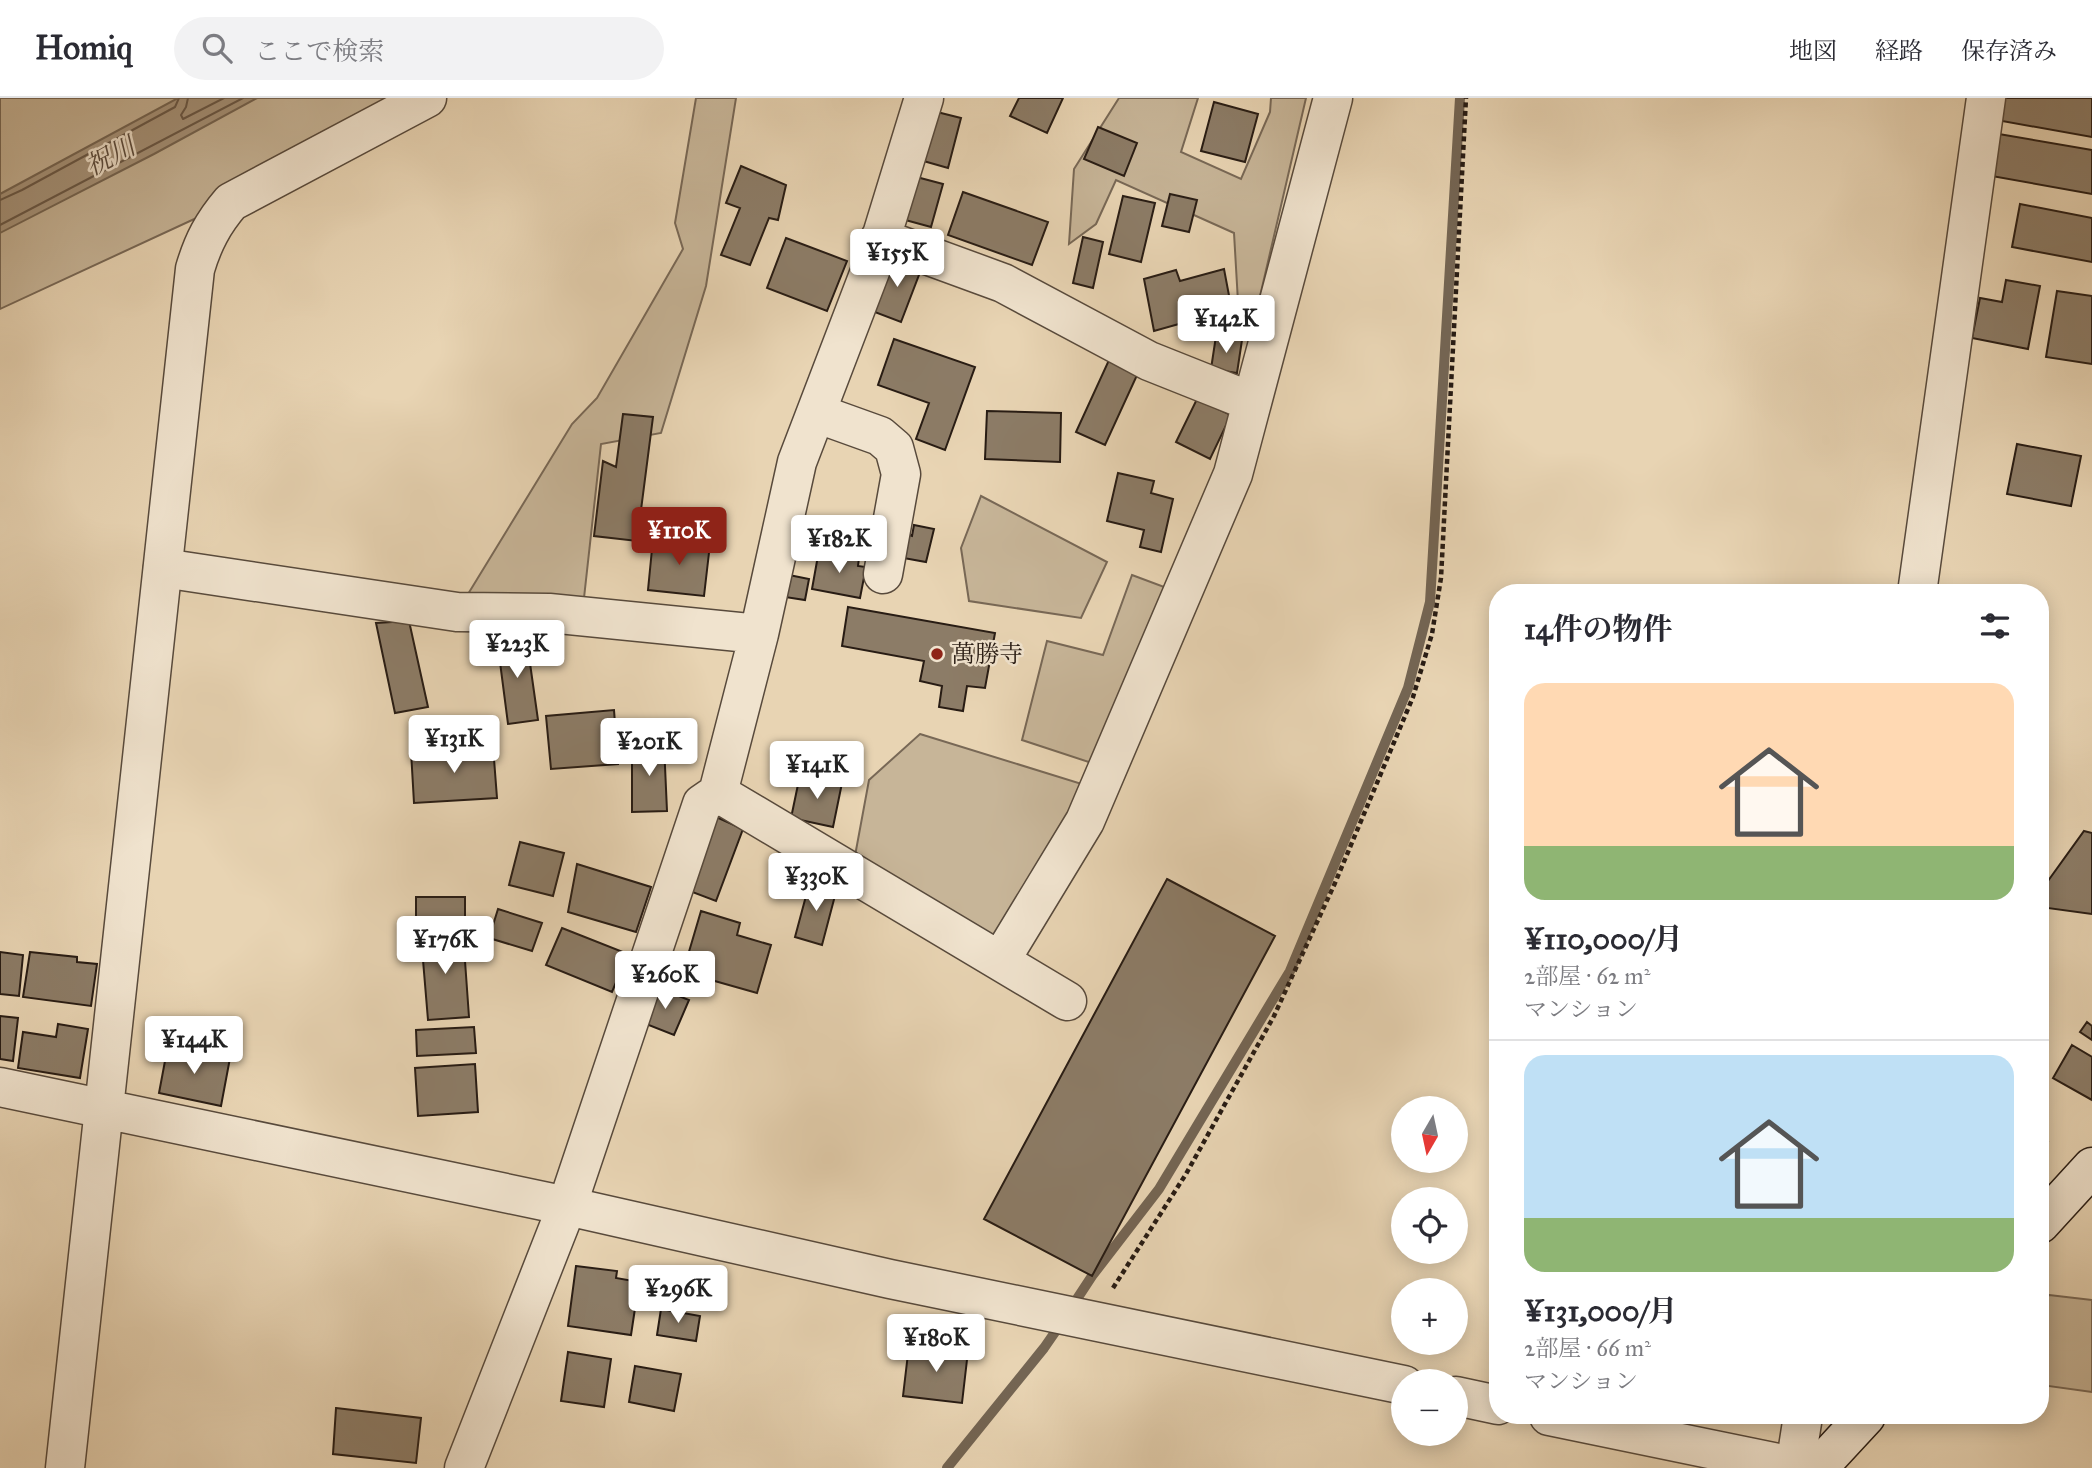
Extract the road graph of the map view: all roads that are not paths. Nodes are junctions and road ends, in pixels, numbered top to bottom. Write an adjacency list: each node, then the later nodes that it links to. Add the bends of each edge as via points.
1 (427, 98): 8 (street, via 231,202 214,222 195,269)
2 (924, 98): 5 (street)
3 (1333, 98): 6 (street)
4 (1986, 98): 10 (street)
5 (880, 238): 6 (street, via 1003,283 1149,361); 7 (street)
6 (1252, 402): 13 (street, via 1221,507 1085,821)
7 (816, 413): 9 (street, via 880,436 894,447 901,474); 11 (street, via 797,462)
8 (163, 568): 11 (street, via 457,612 549,613); 16 (street)
9 (883, 574)
10 (1918, 584)
11 (759, 634): 12 (street)
12 (718, 793): 13 (street); 18 (street, via 702,804)
13 (1000, 961): 14 (street)
14 (1067, 1000)
15 (0, 1087): 16 (street)
16 (104, 1109): 18 (street); 26 (street)
17 (2092, 1167): 19 (street)
18 (567, 1206): 20 (street, via 890,1279); 27 (street)
19 (2049, 1214)
20 (1391, 1382)
21 (1468, 1399): 22 (street)
22 (1489, 1403)
23 (1588, 1424): 28 (street)
24 (1802, 1424): 28 (street)
25 (1857, 1424): 28 (street)
26 (65, 1468)
27 (464, 1468)
28 (1805, 1468)

